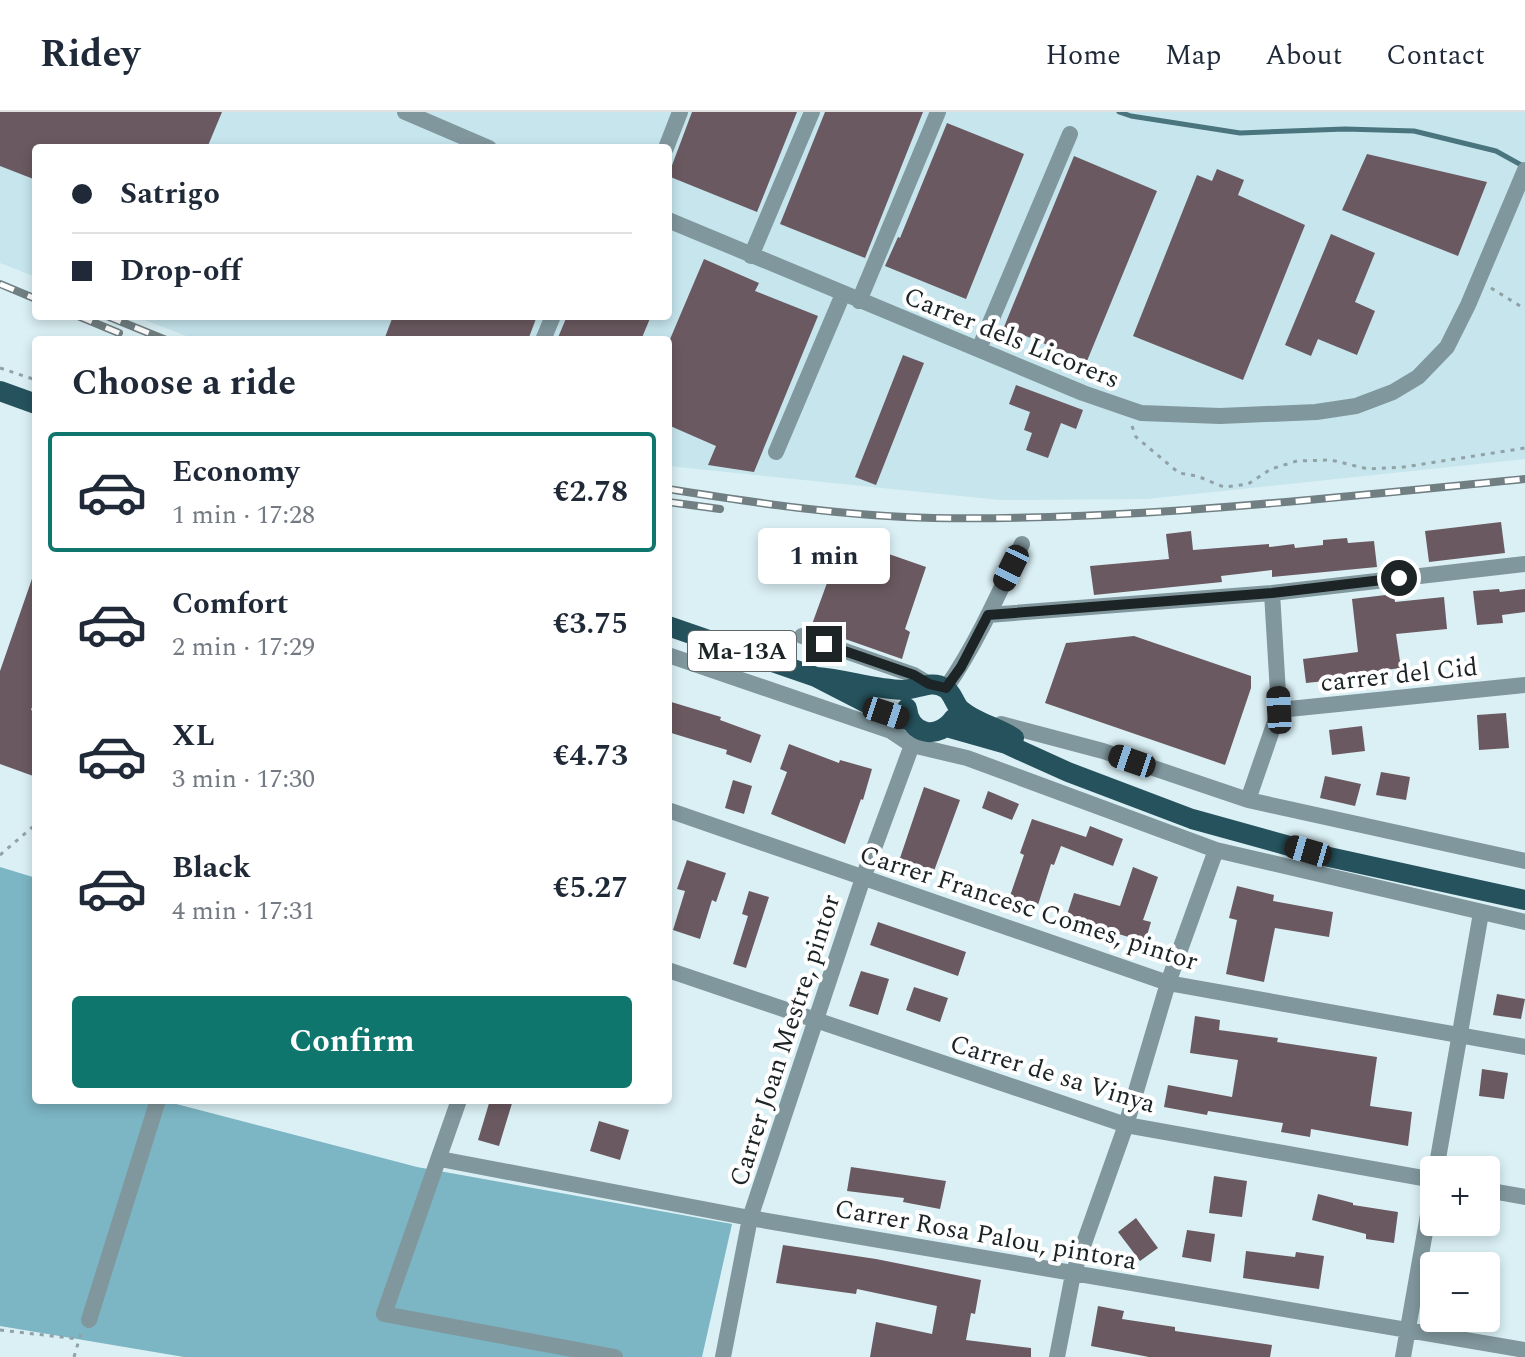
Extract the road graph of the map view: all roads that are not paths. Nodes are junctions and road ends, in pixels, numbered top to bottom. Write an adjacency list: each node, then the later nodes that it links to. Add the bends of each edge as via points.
1 (405, 112): 6 (street)
2 (680, 112): 7 (street)
3 (812, 112): 10 (street)
4 (938, 112): 11 (street)
5 (1070, 134): 12 (street)
6 (480, 144)
7 (668, 144)
8 (1522, 176): 12 (street, Carrer dels Licorers, via 1447,347 1418,377 1356,406 1220,416 1141,413)
9 (672, 222): 10 (street, Carrer dels Licorers)
10 (751, 256): 11 (street, Carrer dels Licorers)
11 (851, 298): 12 (street, Carrer dels Licorers); 15 (street)
12 (979, 349)
13 (0, 391): 14 (main road)
14 (32, 403)
15 (776, 452)
16 (1022, 544): 19 (street)
17 (1525, 564): 18 (street)
18 (1272, 593): 19 (street); 27 (street)
19 (988, 615): 25 (street, via 961,667)
20 (672, 627): 23 (main road, Ma-13A)
21 (802, 636): 25 (street, via 914,675)
22 (672, 656): 30 (street, via 891,731)
23 (816, 677): 25 (main road, Ma-13A, via 880,688); 28 (main road, Ma-13A)
24 (1525, 685): 27 (street, carrer del Cid)
25 (931, 687): 26 (main road); 28 (main road, via 907,704)
26 (963, 710): 29 (main road); 31 (main road, Ma-13A); 32 (street)
27 (1279, 710): 32 (street)
28 (910, 721): 29 (main road, Ma-13A, via 921,732)
29 (946, 727): 31 (main road, Ma-13A, via 1006,744)
30 (912, 745): 34 (street, via 967,758); 36 (street, Carrer Joan Mestre, pintor)
31 (1068, 772): 37 (main road, Ma-13A, via 1207,824)
32 (1248, 800): 35 (street)
33 (672, 811): 36 (street, Carrer Francesc Comes, pintor)
34 (1216, 850): 38 (street); 41 (street)
35 (1525, 861)
36 (863, 878): 41 (street, Carrer Francesc Comes, pintor); 42 (street, Carrer Joan Mestre, pintor)
37 (1525, 900)
38 (1481, 913): 39 (street); 43 (street)
39 (1525, 922)
40 (672, 971): 42 (street, Carrer de sa Vinya)
41 (1168, 983): 43 (street, Carrer Francesc Comes, pintor); 47 (street)
42 (814, 1021): 47 (street, Carrer de sa Vinya); 53 (street, Carrer Joan Mestre, pintor)
43 (1460, 1035): 44 (street, Carrer Francesc Comes, pintor); 48 (street)
44 (1525, 1047)
45 (157, 1104): 56 (street)
46 (458, 1104): 49 (street)
47 (1126, 1125): 50 (street, Carrer de sa Vinya); 55 (street)
48 (1438, 1156)
49 (440, 1159): 53 (street, Carrer Rosa Palou, pintora); 59 (street, via 384,1314)
50 (1420, 1178)
51 (1500, 1193): 52 (street)
52 (1525, 1197)
53 (750, 1218): 55 (street, Carrer Rosa Palou, pintora); 60 (street, Carrer Joan Mestre, pintor)
54 (1424, 1236): 57 (street)
55 (1073, 1274): 57 (street, Carrer Rosa Palou, pintora); 61 (street)
56 (89, 1320)
57 (1408, 1329): 58 (street, Carrer Rosa Palou, pintora); 62 (street)
58 (1525, 1350)
59 (615, 1357)
60 (723, 1357)
61 (1057, 1357)
62 (1403, 1357)

